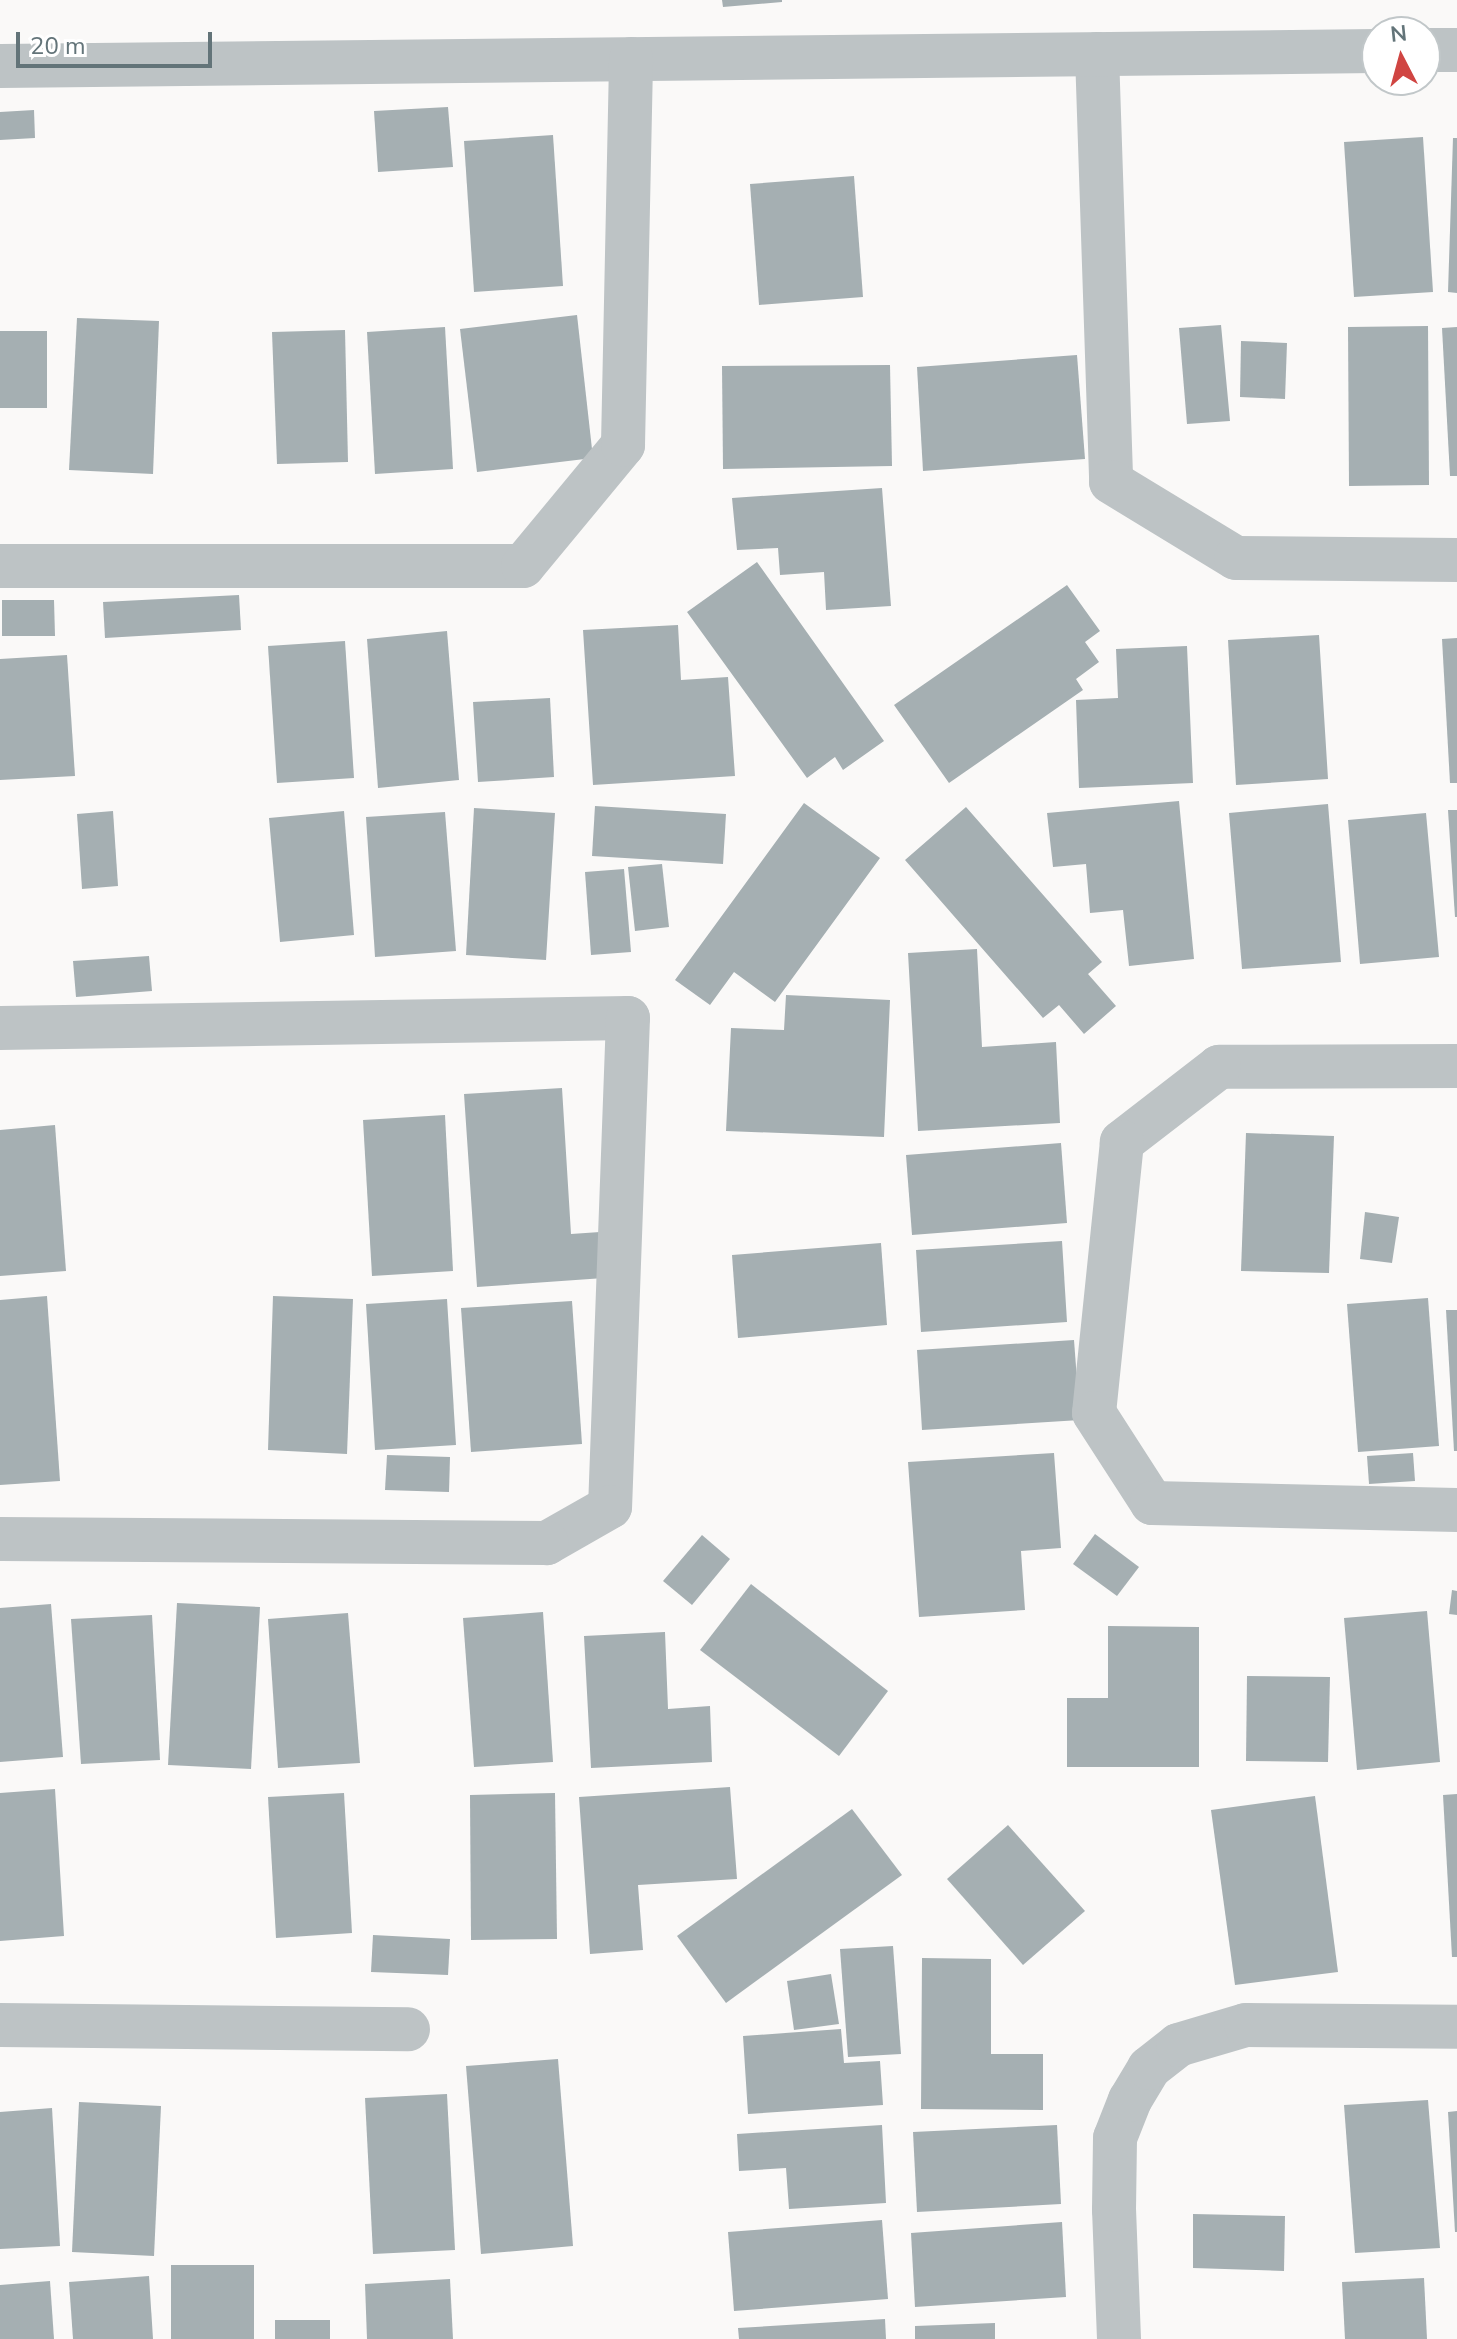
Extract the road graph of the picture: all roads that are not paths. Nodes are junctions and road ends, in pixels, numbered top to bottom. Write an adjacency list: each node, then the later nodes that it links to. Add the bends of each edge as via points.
1 (1361, 51): 2 (street)
2 (1097, 54): 3 (street); 5 (street, via 1111,482 1236,558)
3 (631, 59): 4 (street); 6 (street, via 623,445 523,566)
4 (0, 66)
5 (1457, 560)
6 (0, 566)
7 (0, 1028): 10 (street, via 628,1018 610,1507 547,1543)
8 (1457, 1066): 9 (street, via 1219,1067 1122,1142 1094,1413 1152,1503)
9 (1457, 1510)
10 (0, 1539)
11 (0, 2025): 13 (street)
12 (1457, 2027): 14 (street, via 1246,2025 1178,2045 1149,2068 1115,2138)
13 (408, 2029)
14 (1119, 2339)

